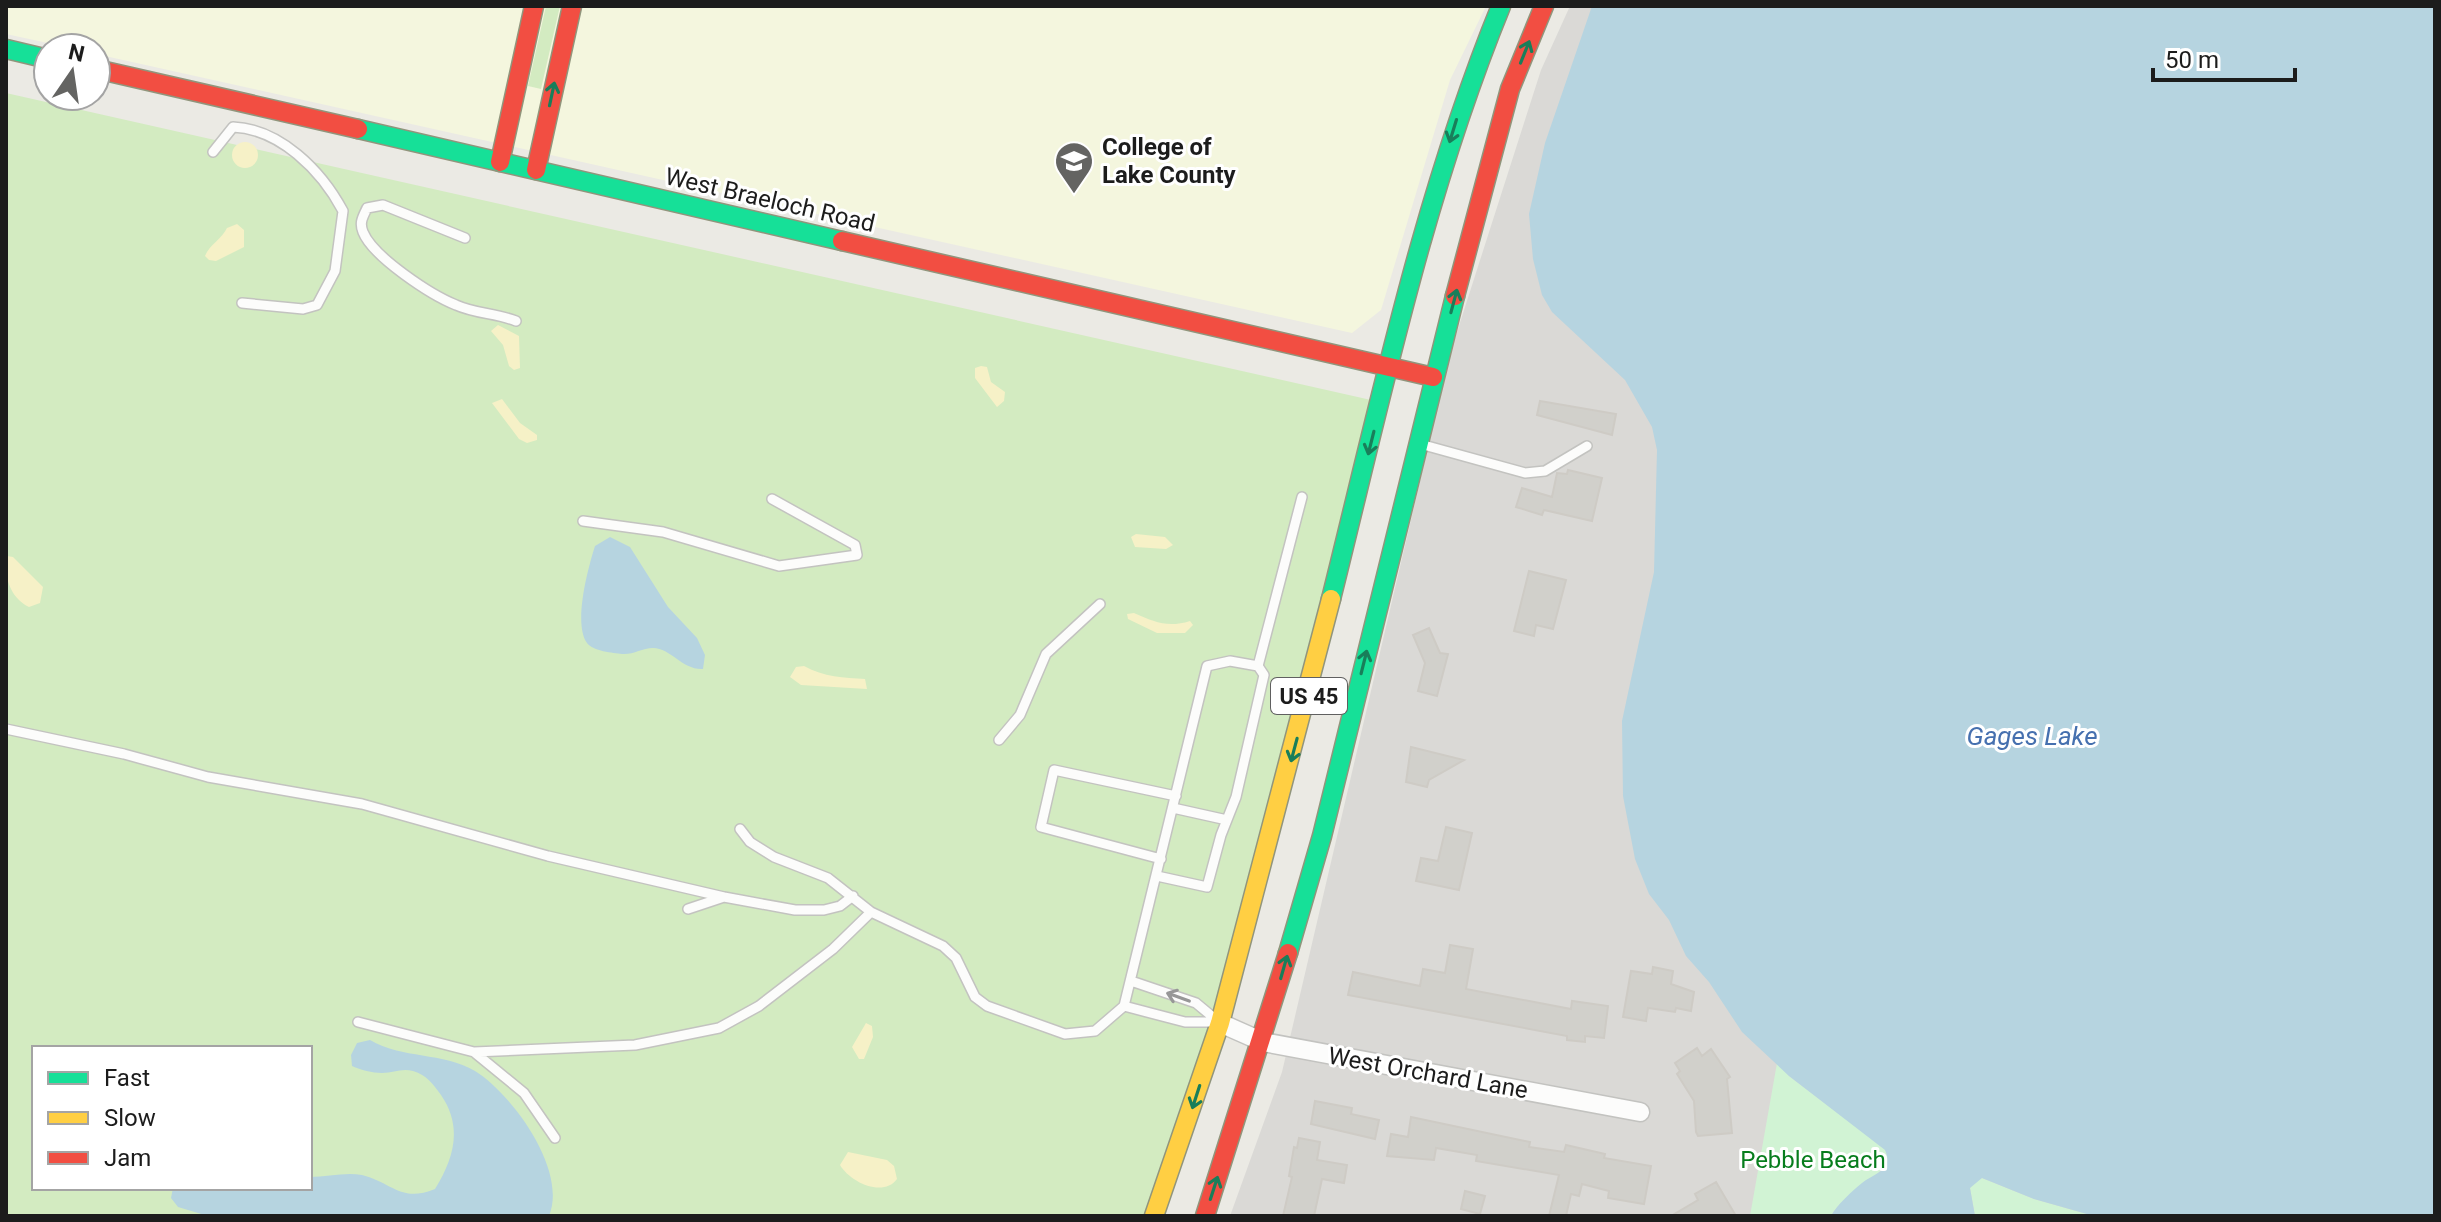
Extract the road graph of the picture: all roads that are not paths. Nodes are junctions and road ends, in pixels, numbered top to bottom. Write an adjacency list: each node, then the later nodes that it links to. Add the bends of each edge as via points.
1 (534, 6): 9 (main road)
2 (572, 6): 10 (main road, one-way to 2)
3 (1501, 6): 14 (main road, US 45, one-way to 14, via 1464,97 1426,220)
4 (1544, 6): 15 (main road, US 45, one-way to 4, via 1510,89)
5 (6, 49): 6 (main road)
6 (32, 55)
7 (112, 73): 9 (main road, West Braeloch Road)
8 (213, 152): 12 (lane, via 233,127 256,128 285,143 317,174 343,211 335,271 317,305 303,309)
9 (500, 162): 10 (main road, West Braeloch Road)
10 (536, 170): 14 (main road, West Braeloch Road)
11 (465, 238): 13 (lane, via 383,205 367,208 361,221 363,234 382,257 433,292 466,309)
12 (242, 303)
13 (516, 321)
14 (1390, 367): 15 (main road, West Braeloch Road); 38 (main road, US 45, one-way to 38, via 1325,634)
15 (1433, 377): 16 (main road, US 45)
16 (1417, 443): 17 (lane, via 1525,473 1545,471); 39 (main road, US 45, one-way to 16, via 1322,836)
17 (1587, 446)
18 (1302, 497): 22 (lane)
19 (772, 499): 20 (lane, via 844,537 855,545 857,555 779,566 663,532)
20 (583, 521)
21 (1100, 604): 24 (lane, via 1046,654 1020,715)
22 (1258, 666): 25 (lane, via 1230,661 1207,666); 27 (lane, via 1264,675)
23 (6, 729): 32 (lane, via 208,777 362,804)
24 (999, 740)
25 (1176, 796): 26 (lane); 29 (lane, via 1054,770 1041,827)
26 (1173, 808): 27 (lane); 29 (lane)
27 (1227, 820): 30 (lane, via 1207,887)
28 (740, 829): 31 (lane, via 774,857 828,878)
29 (1161, 859): 30 (lane)
30 (1157, 876): 35 (lane)
31 (853, 896): 32 (lane, via 824,910); 34 (lane)
32 (724, 897): 33 (lane)
33 (688, 909)
34 (871, 912): 36 (lane, via 943,946 956,958 975,997 987,1006 1065,1034 1095,1031); 40 (lane, via 759,1006 719,1028 635,1045)
35 (1131, 981): 36 (lane); 38 (lane, one-way to 35, via 1196,1003)
36 (1124, 1006): 38 (lane, via 1185,1022)
37 (358, 1022): 40 (lane)
38 (1220, 1023): 39 (street, West Orchard Lane); 43 (main road, US 45, one-way to 43)
39 (1263, 1042): 41 (street, West Orchard Lane); 44 (main road, US 45, one-way to 39)
40 (474, 1052): 42 (lane, via 524,1093)
41 (1640, 1112)
42 (555, 1138)
43 (1154, 1216)
44 (1205, 1216)

